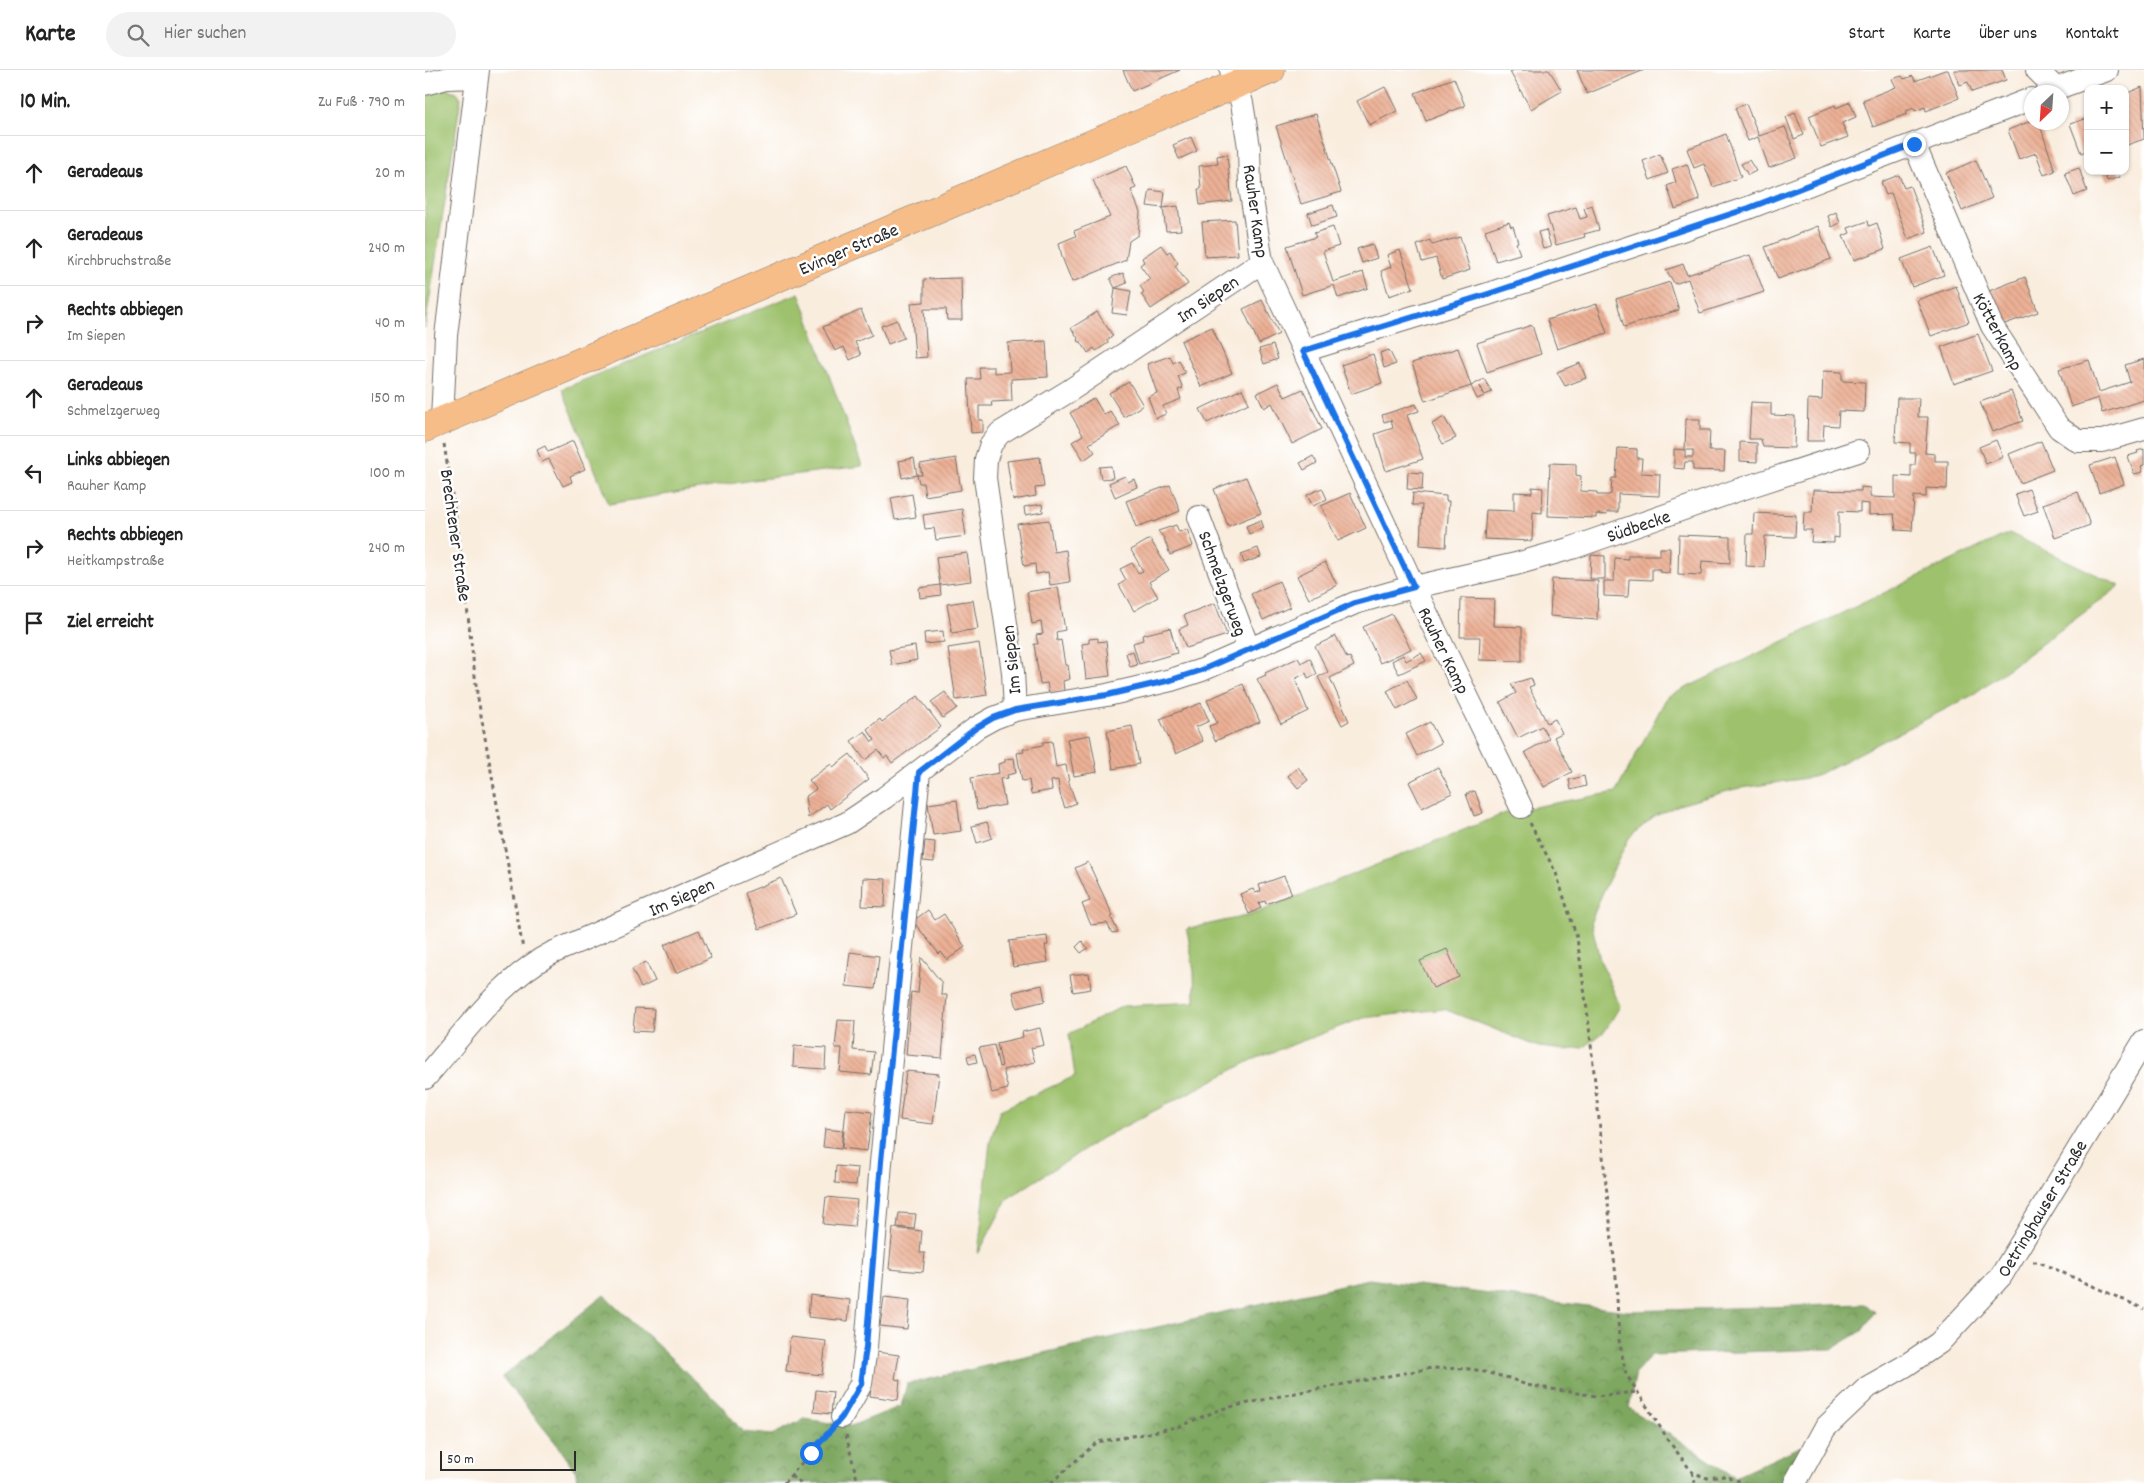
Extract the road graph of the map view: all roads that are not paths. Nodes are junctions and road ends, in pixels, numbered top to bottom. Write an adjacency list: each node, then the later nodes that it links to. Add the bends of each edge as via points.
1 (1271, 70): 5 (main road, Evinger Straße)
2 (2037, 70): 7 (street)
3 (2107, 70): 8 (street)
4 (477, 74): 6 (street); 13 (street)
5 (1234, 77): 11 (street, Rauher Kamp, via 1249,147 1250,187); 13 (main road, Evinger Straße, via 1108,137)
6 (425, 84)
7 (2047, 85)
8 (2067, 85)
9 (2024, 102): 10 (street)
10 (1914, 144): 12 (street, via 1749,208); 14 (street, Kötterkamp, via 1992,326 2059,428 2078,441 2101,441)
11 (1262, 262): 12 (street, Rauher Kamp); 19 (street, Im Siepen, via 1069,391 1000,433 991,444 985,478 1013,672)
12 (1303, 351): 17 (street, Rauher Kamp)
13 (434, 424)
14 (2144, 429)
15 (1858, 451): 17 (street, Südbecke, via 1572,548)
16 (1199, 517): 18 (street, Schmelzgerweg)
17 (1414, 587): 18 (street, Schmelzgerweg, via 1355,603); 21 (street, Rauher Kamp)
18 (1249, 650): 19 (street, Schmelzgerweg, via 1202,670 1156,684)
19 (1015, 710): 20 (street, Im Siepen, via 976,728)
20 (919, 772): 23 (street, Im Siepen, via 847,823 551,953 527,967 493,999); 24 (street, via 866,1347 861,1384)
21 (1521, 807)
22 (2144, 1040): 25 (street, Oetringhauser Straße, via 2001,1276 1939,1343 1868,1387 1825,1428)
23 (425, 1078)
24 (842, 1417)
25 (1795, 1483)

